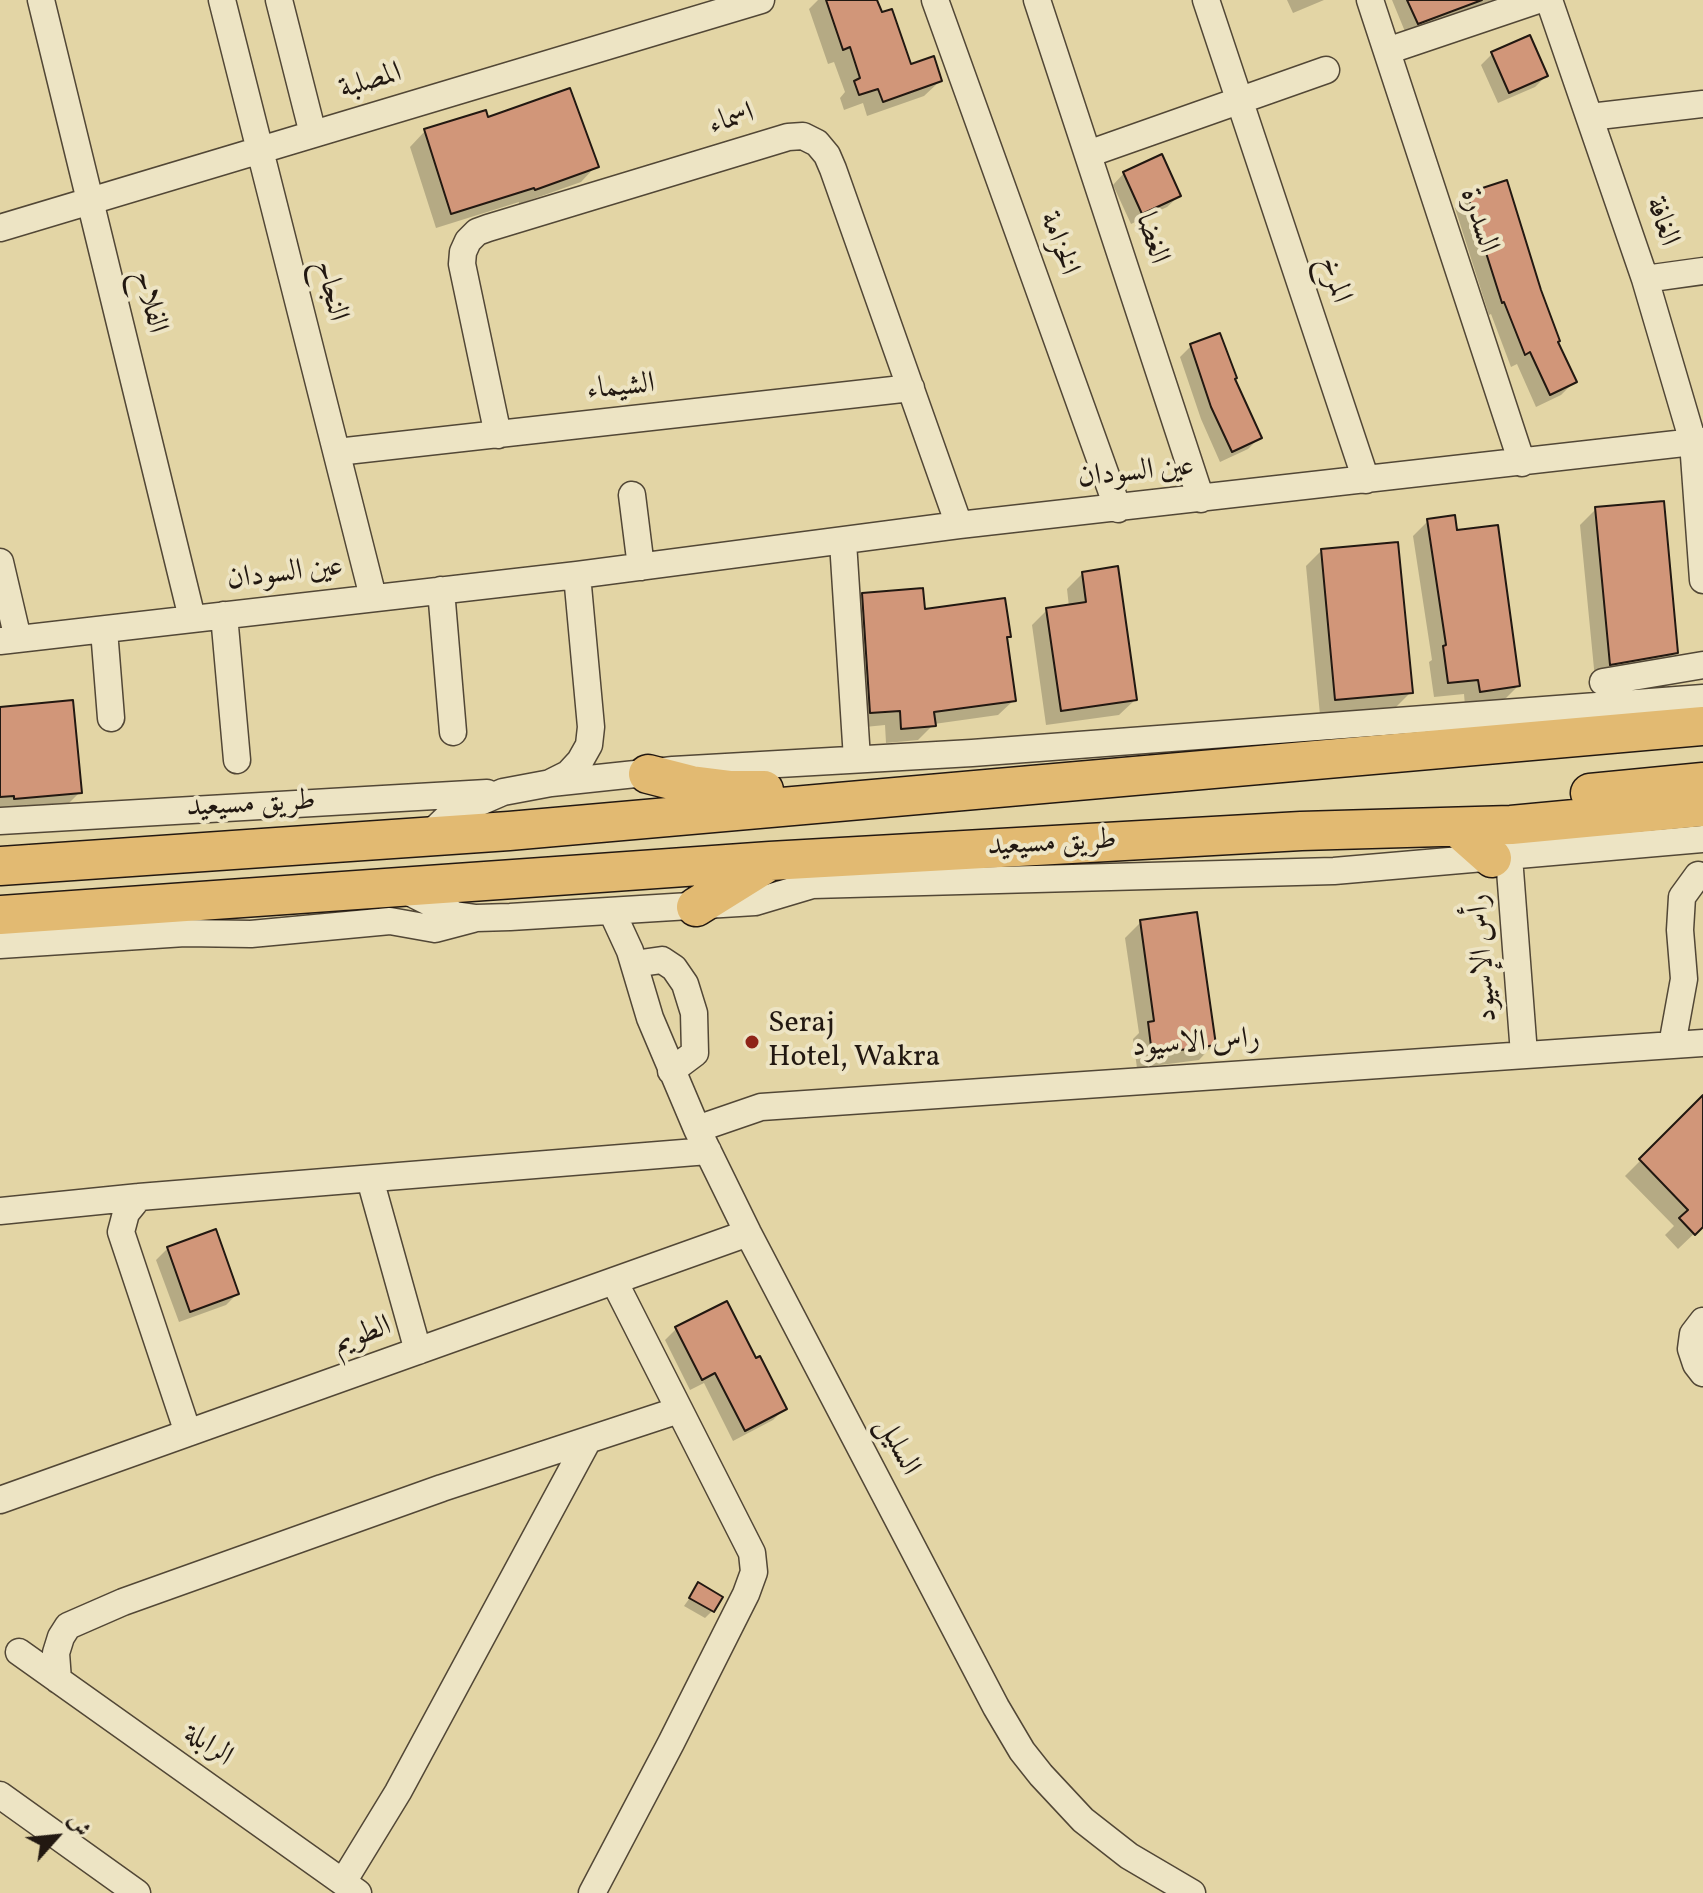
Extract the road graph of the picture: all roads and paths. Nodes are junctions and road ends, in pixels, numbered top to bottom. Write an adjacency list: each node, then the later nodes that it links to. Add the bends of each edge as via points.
1 (41, 0): 19 (street, الفلاح)
2 (222, 0): 17 (street, النجاح)
3 (279, 0): 16 (street)
4 (761, 0): 16 (street, المصلبة)
5 (935, 0): 31 (street, الخزامة)
6 (1037, 0): 18 (street, الغضا)
7 (1206, 0): 13 (street, المرخ)
8 (1370, 0): 11 (street, السدرة)
9 (1538, 0): 11 (street)
10 (1549, 0): 15 (street, الغافة)
11 (1387, 51): 27 (street, السدرة)
12 (1326, 70): 13 (street)
13 (1239, 101): 18 (street); 28 (street, المرخ)
14 (1703, 104): 15 (street)
15 (1590, 117): 22 (street, الغافة)
16 (313, 134): 17 (street, المصلبة)
17 (260, 150): 19 (street, المصلبة); 26 (street, النجاح)
18 (1088, 154): 30 (street, الغضا)
19 (90, 201): 20 (street, المصلبة); 41 (street, الفلاح)
20 (0, 228)
21 (1703, 271): 22 (street)
22 (1645, 279): 25 (street, الغافة)
23 (911, 388): 24 (street, الشيماء); 24 (street, اسماء, via 827,155 803,136 788,137 488,228 468,241 462,264); 32 (street, اسماء)
24 (498, 435): 26 (street, الشيماء)
25 (1698, 441): 27 (street, عين السودان); 37 (street, الغافة)
26 (337, 452): 39 (street, النجاح)
27 (1522, 463): 28 (street, عين السودان)
28 (1366, 480): 30 (street, عين السودان)
29 (636, 495): 35 (street)
30 (1201, 499): 31 (street, عين السودان)
31 (1118, 509): 32 (street, عين السودان)
32 (959, 525): 33 (street, عين السودان)
33 (843, 542): 35 (street, عين السودان); 51 (street)
34 (0, 562): 43 (street)
35 (645, 567): 36 (street, عين السودان)
36 (577, 575): 38 (street, عين السودان); 49 (street)
37 (1703, 580)
38 (441, 590): 39 (street, عين السودان); 50 (street)
39 (373, 597): 40 (street, عين السودان)
40 (224, 615): 41 (street, عين السودان); 52 (street)
41 (192, 618): 42 (street, عين السودان)
42 (104, 630): 43 (street, عين السودان); 47 (street)
43 (9, 640)
44 (1703, 665): 45 (street)
45 (1603, 682)
46 (1703, 698): 51 (street, طريق مسيعيد)
47 (111, 718)
48 (1703, 726): 57 (highway, طريق مسيعيد)
49 (591, 727): 53 (street, via 610,762); 55 (street, via 580,761)
50 (453, 732)
51 (857, 759): 53 (street, طريق مسيعيد)
52 (237, 760)
53 (636, 775): 55 (street, طريق مسيعيد); 57 (highway, via 731,790)
54 (1703, 782): 61 (highway, via 1473,806)
55 (551, 783): 56 (street, طريق مسيعيد)
56 (503, 792): 59 (street, طريق مسيعيد); 62 (street, طريق مسيعيد, via 450,815)
57 (947, 794): 62 (highway, طريق مسيعيد)
58 (1703, 807): 60 (highway, طريق مسيعيد)
59 (0, 821)
60 (1457, 827): 61 (highway, طريق مسيعيد); 64 (highway)
61 (1301, 831): 65 (highway, طريق مسيعيد)
62 (427, 837): 66 (highway, طريق مسيعيد)
63 (1703, 839): 64 (street, طريق مسيعيد)
64 (1501, 858): 69 (street, طريق مسيعيد, via 1334,871 812,885 756,902); 77 (street, رأس الإسيود)
65 (770, 861): 68 (highway, طريق مسيعيد); 69 (highway)
66 (0, 866)
67 (1698, 875): 76 (street, via 1682,897 1684,979)
68 (401, 888): 71 (highway, طريق مسيعيد); 72 (street, طريق مسيعيد, via 447,912)
69 (679, 908): 70 (street, طريق مسيعيد); 74 (street, via 643,934)
70 (612, 912): 72 (street, طريق مسيعيد); 74 (street, السليل)
71 (0, 915)
72 (476, 918): 73 (street, طريق مسيعيد, via 435,929 390,921 251,934)
73 (0, 945)
74 (634, 964): 78 (street, السليل); 78 (street, via 662,960 685,984 694,1013 695,1053)
75 (1703, 1043): 76 (street, راس الاسيود)
76 (1672, 1045): 77 (street, راس الاسيود)
77 (1524, 1054): 79 (street, راس الاسيود, via 761,1107)
78 (671, 1071): 79 (street, السليل)
79 (703, 1140): 80 (street, راس الاسيود); 83 (street, السليل)
80 (370, 1179): 81 (street, راس الاسيود); 86 (street)
81 (139, 1197): 82 (street, راس الاسيود); 89 (street, via 126,1213 121,1232)
82 (0, 1211)
83 (748, 1233): 84 (street, الطويم); 98 (street, السليل, via 1022,1751 1061,1798 1106,1839)
84 (614, 1281): 86 (street, الطويم); 88 (street)
85 (1703, 1321): 87 (street, via 1693,1334 1691,1349)
86 (418, 1351): 89 (street, الطويم)
87 (1703, 1373)
88 (679, 1410): 90 (street); 97 (street, via 752,1553 754,1572)
89 (188, 1433): 91 (street, الطويم)
90 (588, 1440): 93 (street, via 369,1514 68,1626 56,1653); 95 (street)
91 (0, 1500)
92 (19, 1652): 93 (street, الرابلة)
93 (58, 1680): 95 (street, الرابلة)
94 (0, 1795): 96 (street)
95 (350, 1887)
96 (137, 1893)
97 (592, 1893)
98 (1192, 1893)

